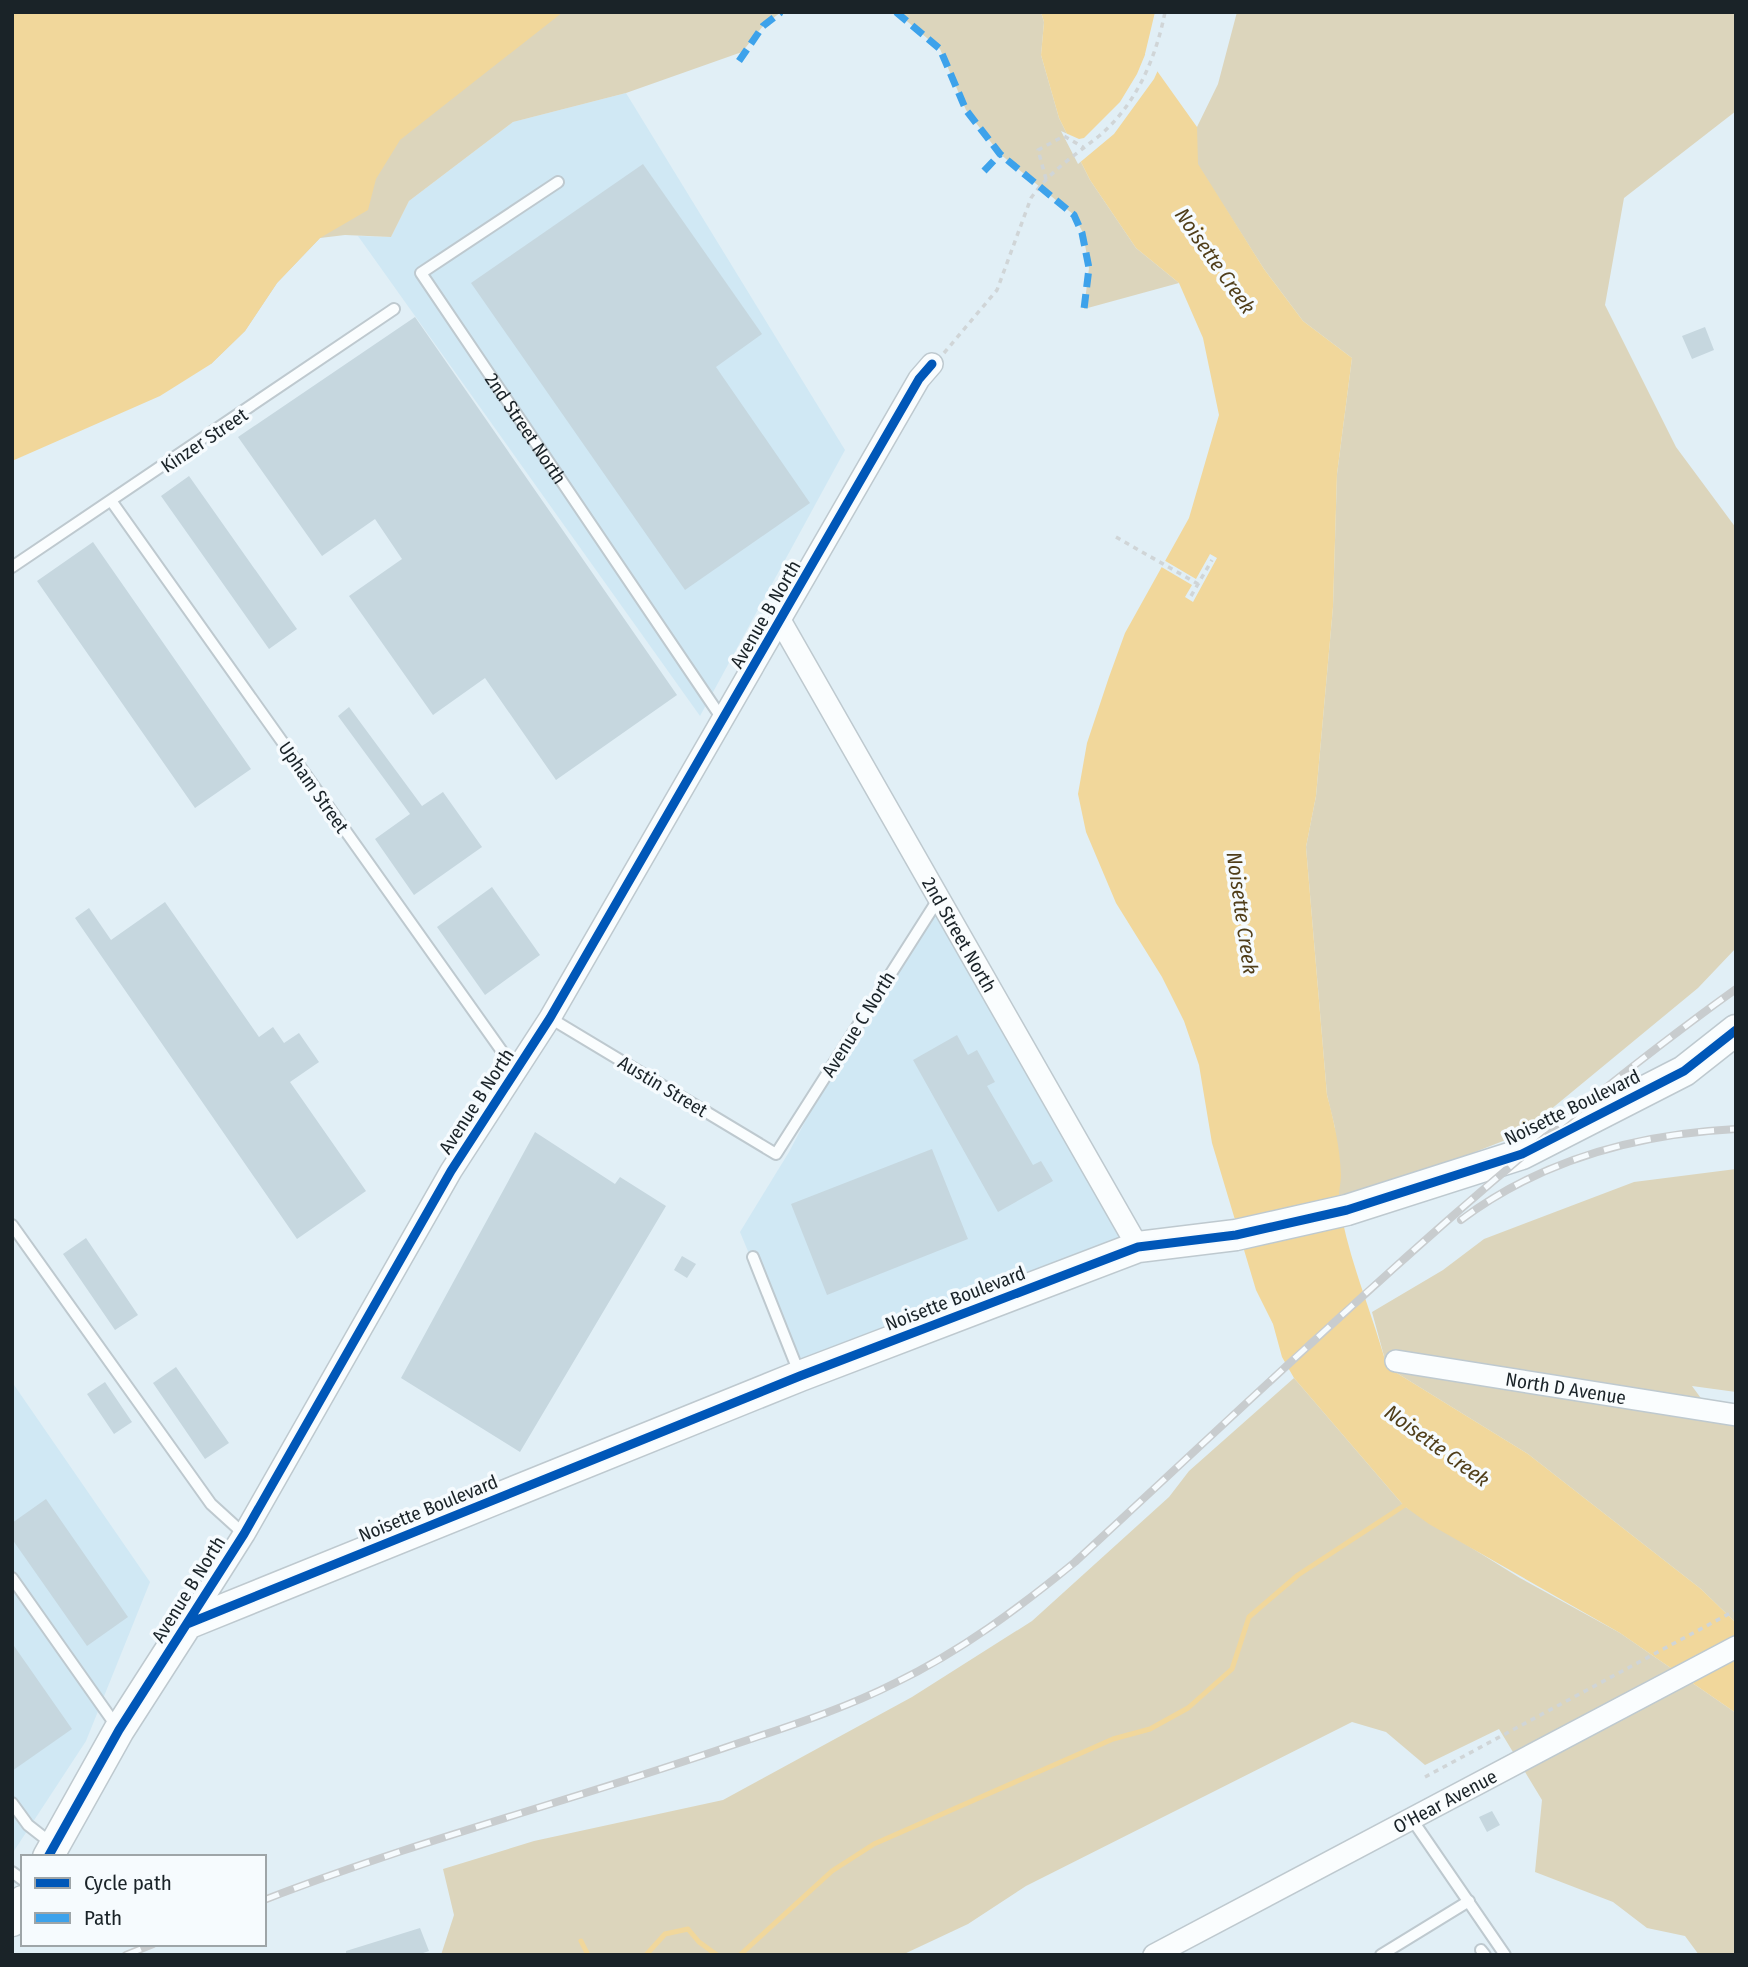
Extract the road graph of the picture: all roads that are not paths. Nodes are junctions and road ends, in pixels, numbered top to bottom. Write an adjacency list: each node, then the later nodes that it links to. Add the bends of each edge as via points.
1 (558, 182): 7 (lane, 2nd Street North, via 421,273)
2 (394, 309): 4 (lane, Kinzer Street)
3 (932, 364): 6 (street, Avenue B North, via 919,379)
4 (112, 502): 5 (lane, Kinzer Street); 11 (lane, Upham Street)
5 (12, 567)
6 (781, 622): 7 (street, Avenue B North); 8 (street, 2nd Street North)
7 (723, 720): 9 (street, Avenue B North)
8 (940, 896): 12 (lane, Avenue C North); 14 (street, 2nd Street North)
9 (550, 1018): 11 (street, Avenue B North); 12 (lane, Austin Street)
10 (1736, 1030): 14 (street, Noisette Boulevard, via 1684,1071 1522,1154 1347,1210 1236,1235)
11 (516, 1071): 19 (street, Avenue B North, via 452,1171)
12 (776, 1154)
13 (12, 1225): 19 (lane, via 211,1504)
14 (1138, 1247): 17 (street, Noisette Boulevard)
15 (753, 1257): 17 (lane)
16 (1396, 1361): 18 (street, North D Avenue)
17 (800, 1376): 21 (street, Noisette Boulevard)
18 (1736, 1415)
19 (243, 1534): 21 (street, Avenue B North)
20 (12, 1578): 23 (lane)
21 (187, 1624): 23 (street, Avenue B North)
22 (1736, 1647): 25 (street, O'Hear Avenue)
23 (119, 1730): 26 (street, Avenue B North)
24 (12, 1803): 26 (lane)
25 (1411, 1818): 27 (lane); 30 (street, O'Hear Avenue)
26 (51, 1851)
27 (1469, 1901): 31 (lane); 32 (lane)
28 (21, 1905): 29 (street)
29 (12, 1921)
30 (1154, 1955)
31 (1381, 1955)
32 (1505, 1955)

